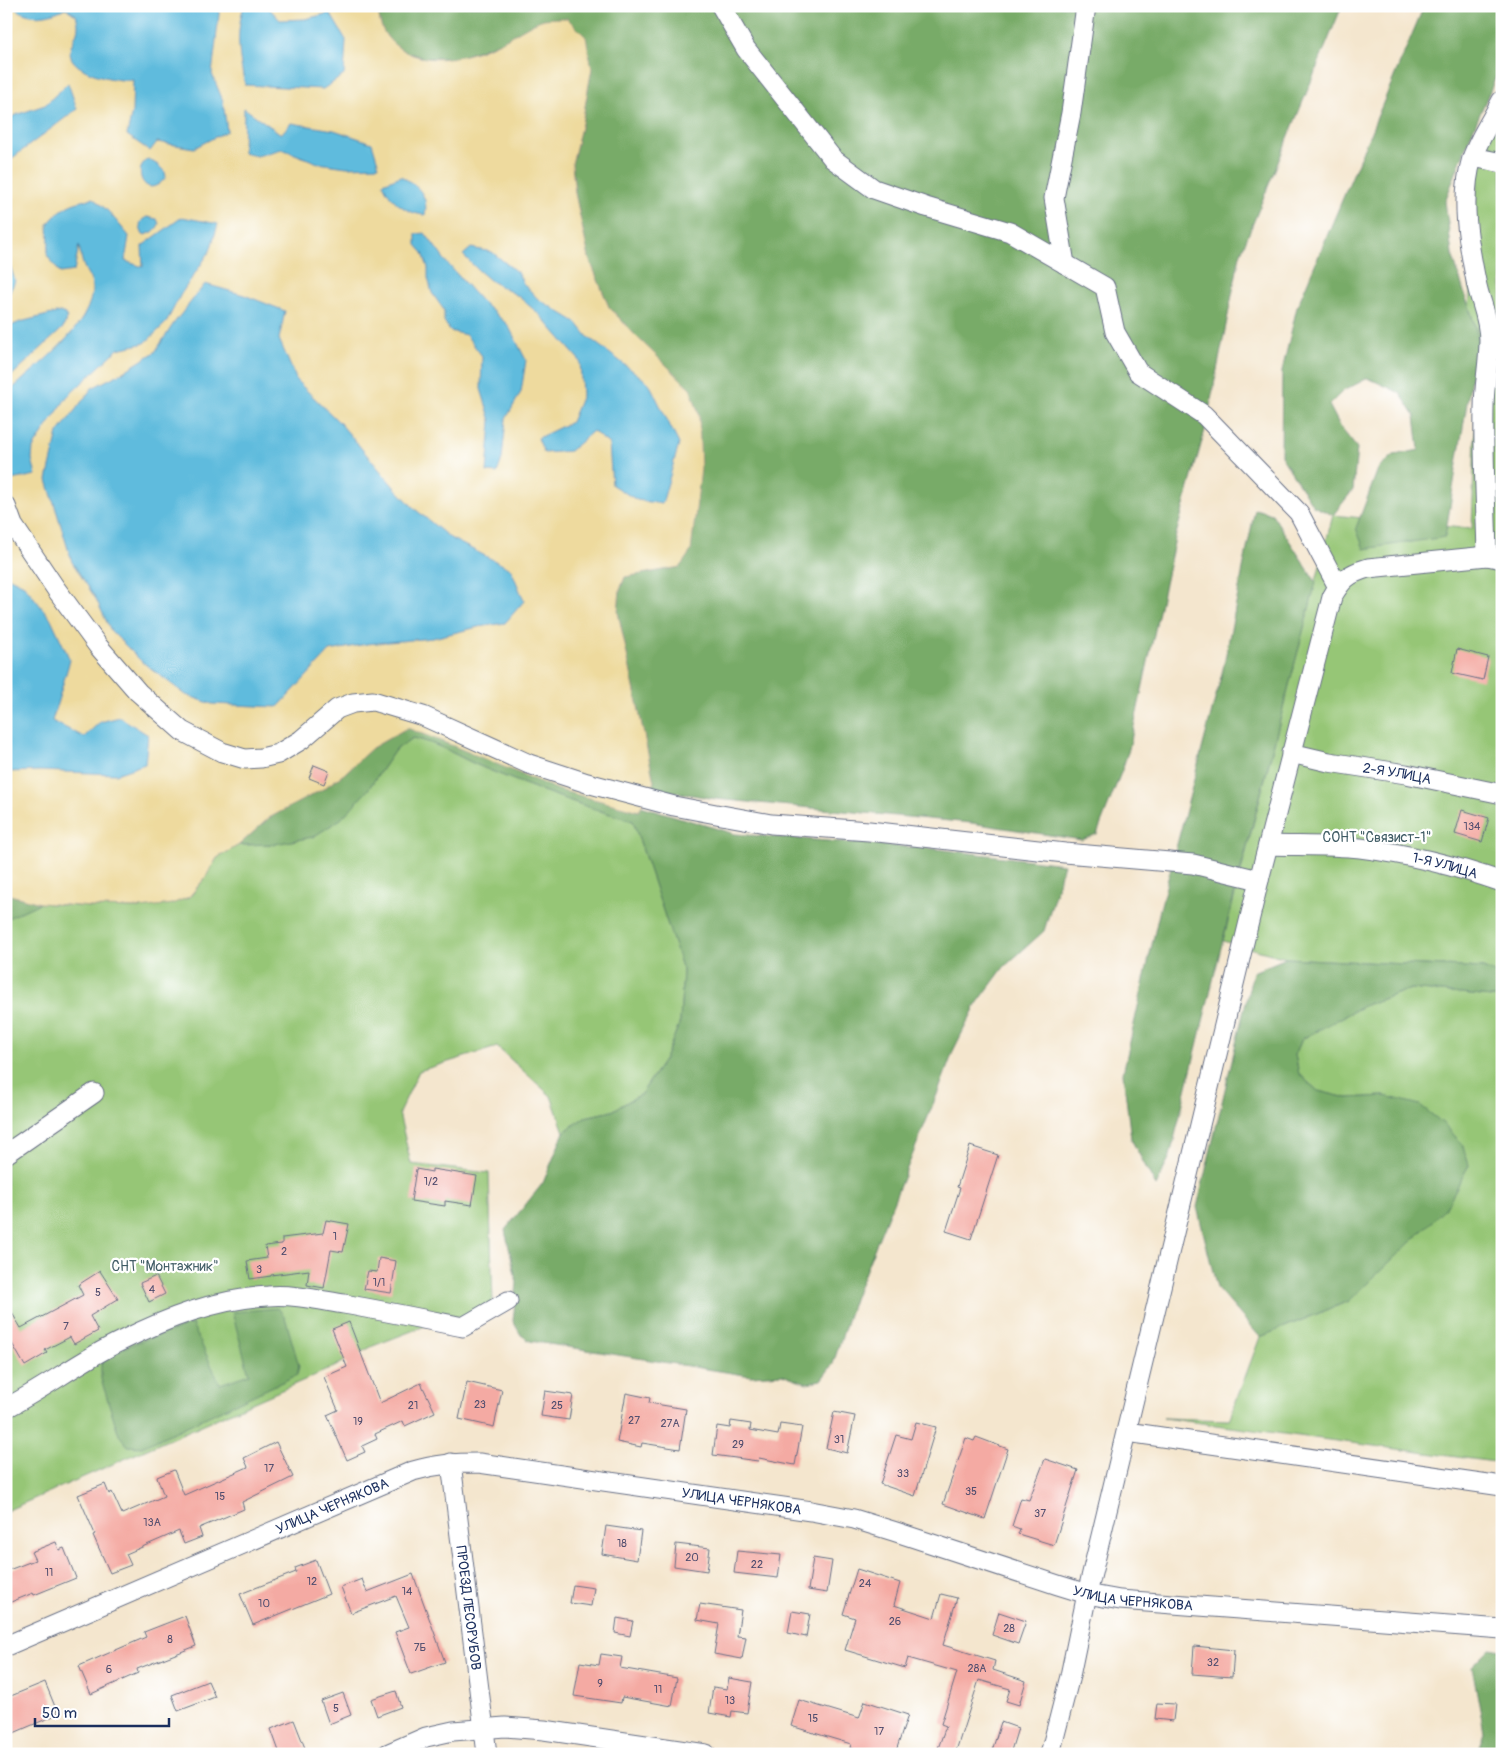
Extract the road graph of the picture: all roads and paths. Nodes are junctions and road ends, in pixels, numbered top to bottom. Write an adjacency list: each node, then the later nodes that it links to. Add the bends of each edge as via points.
1 (721, 6): 6 (street, via 746,49 833,159 874,189 1010,232)
2 (1086, 6): 6 (street, via 1071,113 1054,198)
3 (1502, 100): 4 (street)
4 (1472, 157): 5 (street); 7 (street, via 1465,203 1467,229 1478,293)
5 (1502, 163)
6 (1065, 264): 10 (street, via 1105,287 1115,332 1138,372 1204,415 1299,513)
7 (1495, 319): 9 (street, via 1489,341 1484,407)
8 (6, 506): 14 (street, via 13,525 56,589 98,646 138,692 182,731 222,752 245,759 278,754 302,740 337,709 373,701 423,716 529,764 674,806 771,824 1193,864)
9 (1494, 558): 10 (street, via 1368,568 1354,572)
10 (1338, 587): 11 (street, via 1332,597)
11 (1291, 753): 12 (street, 2-Я УЛИЦА); 13 (street)
12 (1502, 794)
13 (1268, 844): 14 (street); 15 (street, 1-Я УЛИЦА, via 1361,848 1466,869)
14 (1259, 880): 20 (street)
15 (1502, 882)
16 (94, 1093): 17 (street)
17 (6, 1154)
18 (508, 1301): 19 (street, via 463,1327 313,1299 270,1296 235,1299 173,1318 120,1341)
19 (6, 1408)
20 (1128, 1432): 22 (street); 23 (street)
21 (451, 1463): 23 (street, УЛИЦА ЧЕРНЯКОВА, via 479,1464 854,1519); 25 (street, УЛИЦА ЧЕРНЯКОВА, via 413,1471); 26 (street, ПРОЕЗД ЛЕСОРУБОВ)
22 (1502, 1486)
23 (1087, 1594): 24 (street, УЛИЦА ЧЕРНЯКОВА, via 1120,1600); 30 (street)
24 (1502, 1629)
25 (6, 1646)
26 (484, 1728): 27 (street, via 426,1737); 28 (street, ПРОЕЗД ЛЕСОРУБОВ); 29 (street, via 544,1730)
27 (387, 1754)
28 (487, 1754)
29 (706, 1754)
30 (1050, 1754)

